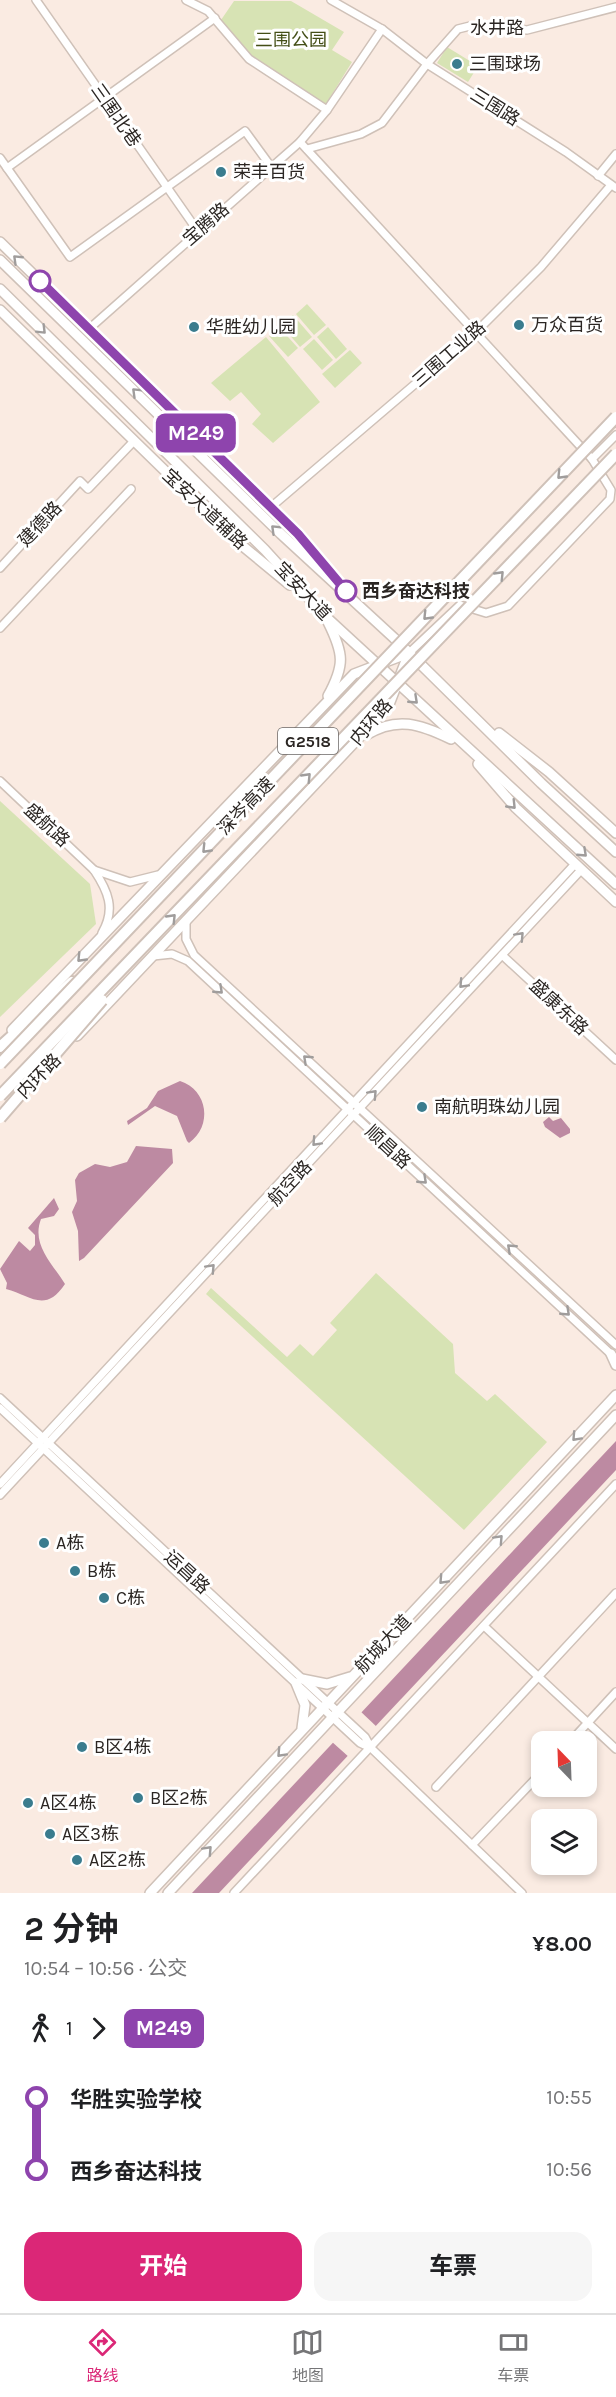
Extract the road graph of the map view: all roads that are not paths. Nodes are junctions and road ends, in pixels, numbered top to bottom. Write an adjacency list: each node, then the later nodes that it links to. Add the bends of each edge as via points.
1 (36, 0): 8 (street, 三围北巷)
2 (186, 0): 5 (street)
3 (331, 0): 6 (street, 三围路)
4 (616, 7): 7 (street, 水井路, via 527,30 470,26 458,29)
5 (215, 18): 8 (street); 9 (street, via 249,59)
6 (382, 29): 7 (street, 三围路); 9 (street, 宝腾路)
7 (427, 63): 11 (street, 水井路, via 382,123 361,134); 16 (street, 三围路)
8 (105, 98): 14 (street); 17 (street, 三围北巷)
9 (327, 110): 10 (street, 宝腾路)
10 (300, 142): 11 (street); 15 (street, 宝腾路)
11 (308, 149): 25 (street)
12 (616, 154): 16 (street)
13 (0, 158): 14 (street)
14 (7, 168): 17 (street, via 70,257)
15 (272, 168): 17 (street, via 245,131); 19 (street, 宝腾路)
16 (598, 176): 18 (street, 三围路)
17 (167, 187): 19 (street, 三围北巷)
18 (614, 187): 25 (street, 三围工业路)
19 (197, 230): 24 (street, 宝腾路)
20 (0, 242): 24 (main road, one-way to 20)
21 (0, 260): 34 (main road, 宝安大道, one-way to 21, via 281,534)
22 (0, 289): 35 (main road, 宝安大道, one-way to 35, via 266,550)
23 (0, 310): 28 (main road, 宝安大道辅路)
24 (90, 328): 32 (main road)
25 (476, 332): 30 (street); 32 (street, 三围工业路)
26 (616, 417): 54 (highway, 深岑高速 / G2518, one-way to 54, bridge)
27 (616, 435): 30 (street)
28 (133, 442): 33 (street, 建德路, via 88,489 80,481); 35 (main road, 宝安大道辅路, via 239,543)
29 (616, 454): 56 (highway, 深岑高速 / G2518, one-way to 29, bridge)
30 (592, 459): 38 (street, via 607,479 610,499 508,606 486,613 460,605)
31 (131, 489): 37 (street)
32 (272, 507): 34 (main road)
33 (0, 568)
34 (350, 596): 38 (main road, 宝安大道)
35 (311, 603): 36 (main road, 宝安大道)
36 (325, 616): 39 (main road, 宝安大道); 41 (main road, via 340,648 342,665)
37 (0, 628)
38 (409, 653): 39 (main road); 40 (main road, 内环路); 42 (main road, 宝安大道)
39 (377, 665): 40 (main road, 宝安大道); 41 (main road, via 354,674)
40 (397, 684): 43 (main road, 内环路, via 391,703); 44 (main road, 宝安大道, one-way to 44)
41 (323, 706): 50 (main road)
42 (473, 713): 46 (main road); 47 (main road, 宝安大道)
43 (355, 742): 44 (main road, via 377,728 406,722); 53 (main road, 内环路)
44 (461, 744): 48 (main road, one-way to 48, via 516,808); 51 (main road, 宝安大道, one-way to 51)
45 (0, 781): 49 (street, 盛航路)
46 (614, 827)
47 (616, 852)
48 (578, 867): 52 (main road); 57 (street, 航空路, one-way to 48); 63 (street, 航空路, one-way to 63)
49 (94, 870): 50 (street, via 130,882 146,880); 55 (street, via 105,886 110,908)
50 (165, 870): 55 (main road)
51 (616, 884)
52 (616, 902)
53 (186, 921): 58 (main road, 内环路); 63 (street, 顺昌路, one-way to 53, via 194,955 186,939)
54 (123, 936): 59 (highway, bridge); 61 (highway, 深岑高速 / G2518, bridge)
55 (98, 940): 59 (main road, one-way to 59)
56 (150, 940): 62 (highway, 深岑高速 / G2518, bridge); 66 (highway, bridge)
57 (502, 955): 60 (street, 盛康东路); 64 (street, 航空路, one-way to 57)
58 (153, 956): 65 (street, 顺昌路, one-way to 65, via 172,954 188,961); 66 (main road, 内环路)
59 (0, 1045)
60 (616, 1060)
61 (0, 1064)
62 (0, 1096)
63 (354, 1102): 64 (street, 顺昌路); 65 (street, 航空路)
64 (360, 1108): 65 (street, 航空路); 67 (street, 顺昌路, one-way to 64)
65 (350, 1112): 67 (street, 顺昌路, one-way to 67); 73 (street, 航空路)
66 (0, 1117)
67 (614, 1352): 68 (main road)
68 (616, 1365)
69 (616, 1394): 79 (main road, 航城大道, one-way to 79)
70 (0, 1398): 73 (street, 运昌路)
71 (0, 1408): 73 (street, 运昌路)
72 (616, 1416): 84 (main road, 航城大道, one-way to 72)
73 (43, 1443): 74 (street, 航空路); 76 (street, 航空路); 81 (street, 运昌路)
74 (0, 1484)
75 (616, 1484): 78 (street)
76 (0, 1495)
77 (616, 1593): 80 (street)
78 (484, 1626): 80 (street); 88 (street)
79 (354, 1674): 81 (main road, via 327,1684); 83 (main road, 航城大道)
80 (538, 1677): 85 (street); 91 (street)
81 (299, 1681): 83 (street, 运昌路); 87 (main road, via 305,1705 304,1724)
82 (616, 1692): 85 (street)
83 (325, 1705): 84 (street, 运昌路); 87 (main road, 航城大道)
84 (339, 1718): 88 (street, 运昌路); 95 (main road, 航城大道, one-way to 84)
85 (588, 1723): 86 (street); 89 (street)
86 (580, 1731)
87 (299, 1733): 94 (main road, 航城大道, one-way to 94)
88 (371, 1748): 92 (street, 运昌路); 93 (street)
89 (616, 1749)
90 (531, 1783): 92 (street)
91 (436, 1787)
92 (472, 1845): 98 (street, 运昌路)
93 (240, 1887): 96 (street); 97 (street)
94 (150, 1893)
95 (168, 1893)
96 (234, 1893)
97 (247, 1893)
98 (522, 1893)

